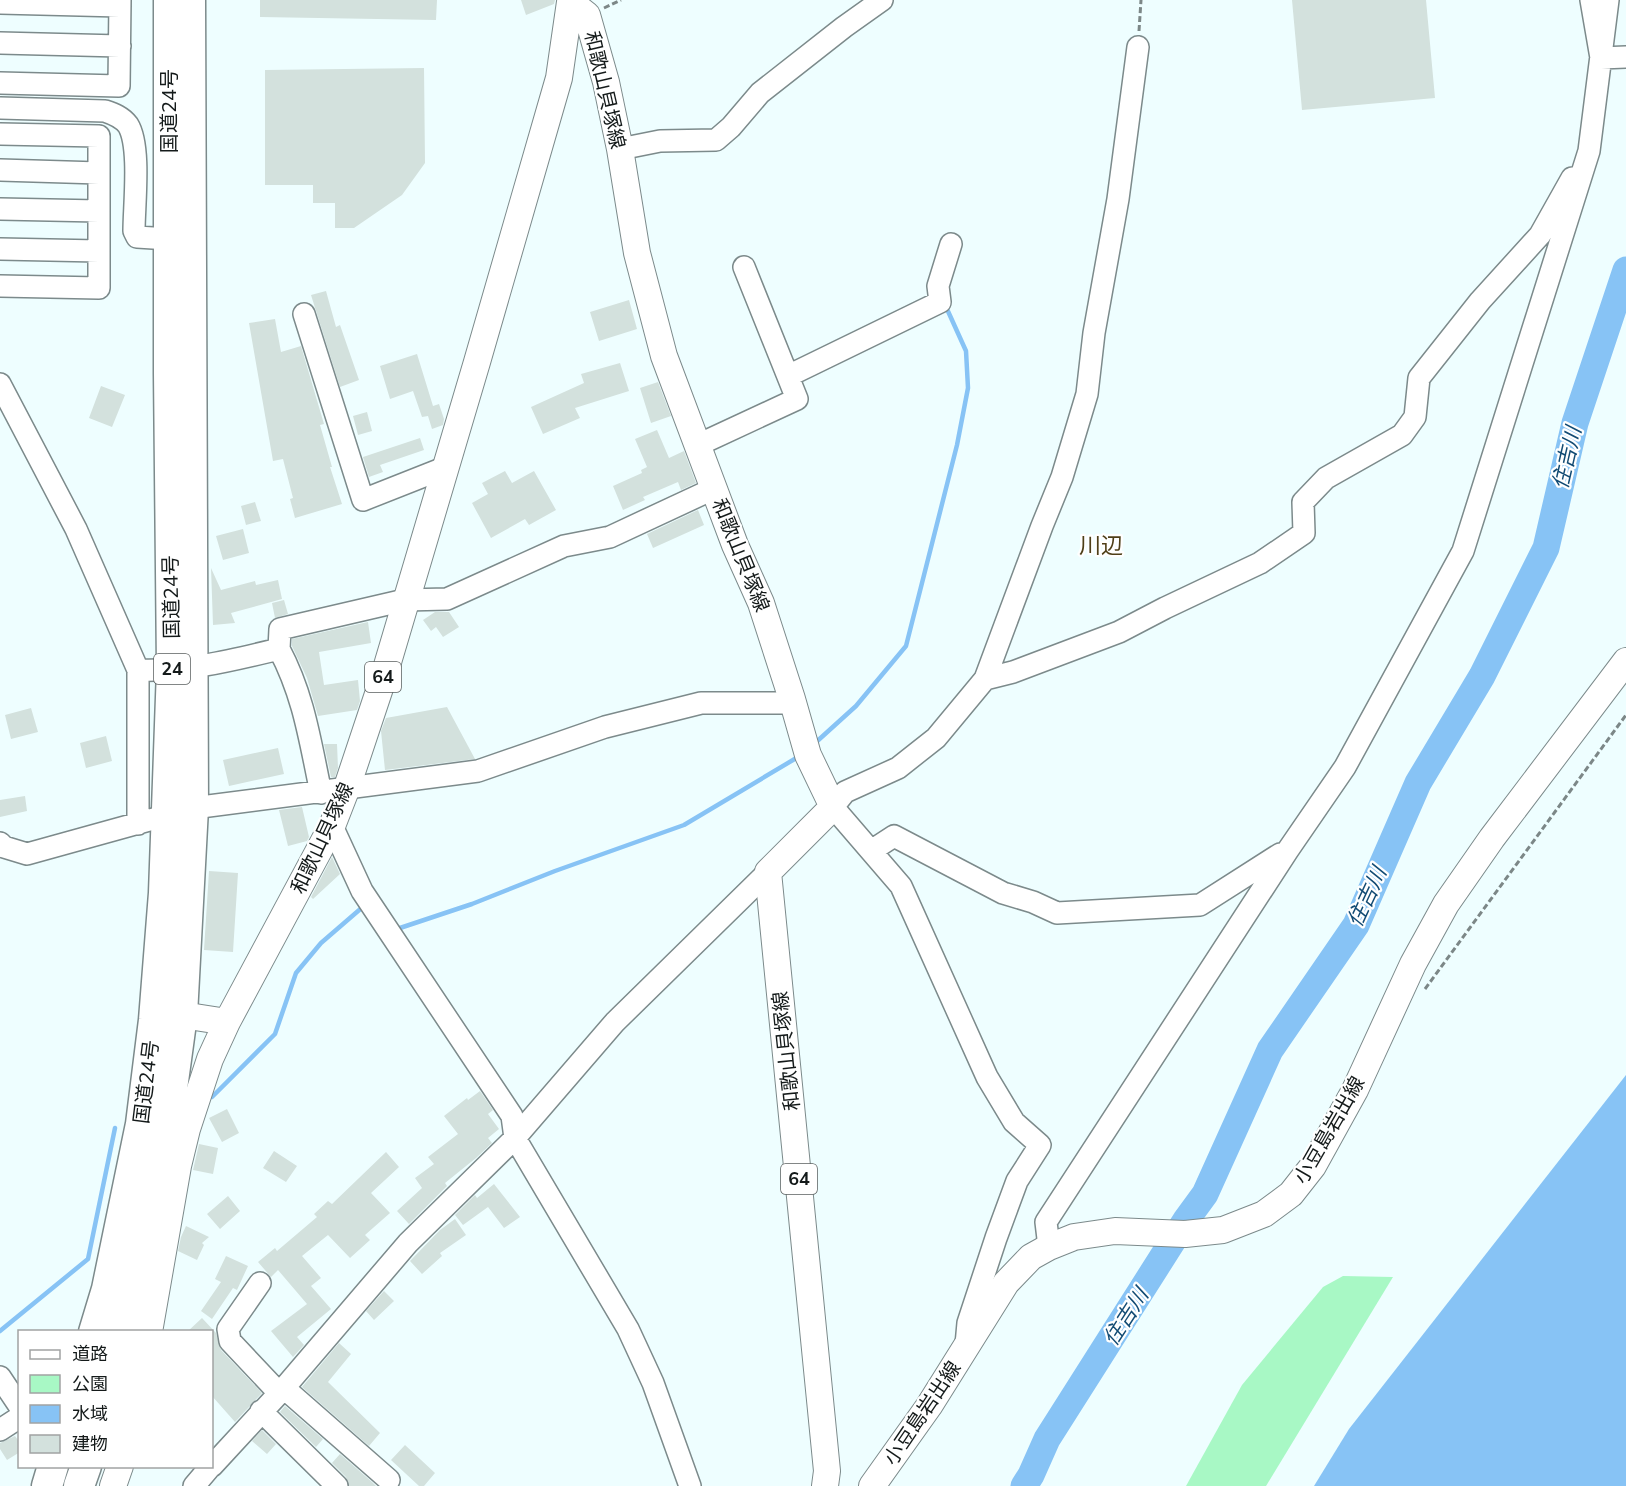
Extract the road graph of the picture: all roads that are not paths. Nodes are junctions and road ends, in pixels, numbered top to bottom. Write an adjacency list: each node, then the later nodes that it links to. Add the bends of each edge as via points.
1 (168, 0): 23 (highway, 国道24号 / 24)
2 (190, 0): 38 (highway, 国道24号 / 24)
3 (882, 0): 17 (street, via 760,93 716,140 660,141)
4 (1592, 0): 13 (street)
5 (1608, 0): 13 (street)
6 (570, 1): 17 (main road, 和歌山貝塚線 / 64, via 587,15); 33 (main road, 和歌山貝塚線 / 64, via 559,78)
7 (0, 3): 8 (street)
8 (120, 3): 10 (street)
9 (0, 43): 10 (street)
10 (120, 46): 14 (street, via 119,86)
11 (1138, 47): 40 (street, via 1087,394 1062,477)
12 (1626, 57): 13 (street)
13 (1601, 58): 18 (street)
14 (0, 83)
15 (0, 108): 23 (street, via 105,111 118,115 135,141 134,231 137,237)
16 (0, 134): 20 (street, via 99,136)
17 (620, 149): 32 (main road, 和歌山貝塚線 / 64, via 637,253 664,356)
18 (1589, 151): 40 (street, via 1540,235 1480,301 1419,378 1415,417 1401,435 1326,478 1302,502 1304,532 1260,563 1119,632); 49 (street, via 1463,551 1345,767)
19 (0, 170): 20 (street)
20 (99, 173): 22 (street)
21 (0, 209): 22 (street)
22 (99, 211): 26 (street)
23 (169, 239): 38 (highway, 国道24号 / 24)
24 (951, 244): 30 (street, via 938,286 940,302)
25 (0, 249): 26 (street)
26 (99, 251): 28 (street, via 99,288)
27 (744, 267): 30 (street)
28 (0, 286)
29 (304, 314): 33 (street, via 363,500)
30 (788, 376): 32 (street, via 797,399)
31 (0, 384): 39 (street, via 76,529)
32 (698, 445): 34 (main road, 和歌山貝塚線 / 64)
33 (444, 468): 35 (main road, 和歌山貝塚線 / 64)
34 (715, 488): 35 (street, via 609,537 564,546 447,599); 41 (main road, 和歌山貝塚線 / 64, via 761,603)
35 (405, 600): 36 (street, via 280,629); 42 (main road, 和歌山貝塚線 / 64)
36 (279, 649): 38 (street, via 216,664); 43 (street, via 303,704)
37 (1626, 661): 55 (main road, 小豆島岩出線, via 1446,904 1413,964 1355,1090 1313,1166 1291,1194 1264,1214 1223,1230 1185,1234 1115,1232 1074,1237)
38 (182, 667): 39 (street); 45 (highway, 国道24号 / 24)
39 (138, 670): 46 (street)
40 (985, 679): 44 (street, via 936,738 898,768 844,792)
41 (792, 699): 42 (street, via 782,703 701,703 605,727 478,771); 44 (main road, 和歌山貝塚線 / 64, via 808,755)
42 (346, 790): 43 (street); 47 (main road, 和歌山貝塚線 / 64)
43 (321, 793): 45 (street)
44 (832, 807): 50 (street); 51 (main road)
45 (180, 812): 46 (street); 52 (highway, 国道24号 / 24)
46 (138, 824): 48 (street, via 27,854)
47 (332, 826): 53 (main road, 和歌山貝塚線 / 64); 54 (street, via 362,891 512,1116)
48 (0, 843)
49 (1288, 850): 50 (street, via 1200,905 1057,913 1003,893 894,836); 55 (street, via 1046,1222)
50 (871, 851): 60 (street, via 901,886 987,1077 1014,1122 1040,1145 1017,1181 996,1238 968,1323)
51 (768, 872): 54 (street, via 615,1022); 72 (main road, 和歌山貝塚線 / 64)
52 (168, 1018): 53 (main road); 57 (highway, 国道24号 / 24); 58 (highway, 国道24号 / 24, via 163,1155)
53 (227, 1022): 59 (main road, 和歌山貝塚線 / 64, via 187,1129)
54 (515, 1138): 62 (street, via 408,1243); 77 (street, via 628,1329 653,1383)
55 (1048, 1247): 60 (main road, 小豆島岩出線, via 1031,1257 1006,1283)
56 (260, 1283): 62 (street, via 228,1329 230,1341)
57 (95, 1330)
58 (122, 1330)
59 (149, 1330)
60 (966, 1348): 78 (main road, 小豆島岩出線)
61 (0, 1377): 63 (street)
62 (281, 1390): 64 (street); 71 (street)
63 (18, 1404)
64 (261, 1411): 67 (street); 76 (street)
65 (18, 1418): 66 (street)
66 (0, 1430)
67 (213, 1465)
68 (53, 1468): 73 (highway)
69 (86, 1468): 74 (highway)
70 (210, 1468): 75 (street)
71 (389, 1480)
72 (823, 1481)
73 (47, 1486)
74 (79, 1486)
75 (194, 1486)
76 (337, 1486)
77 (690, 1486)
78 (872, 1486)

